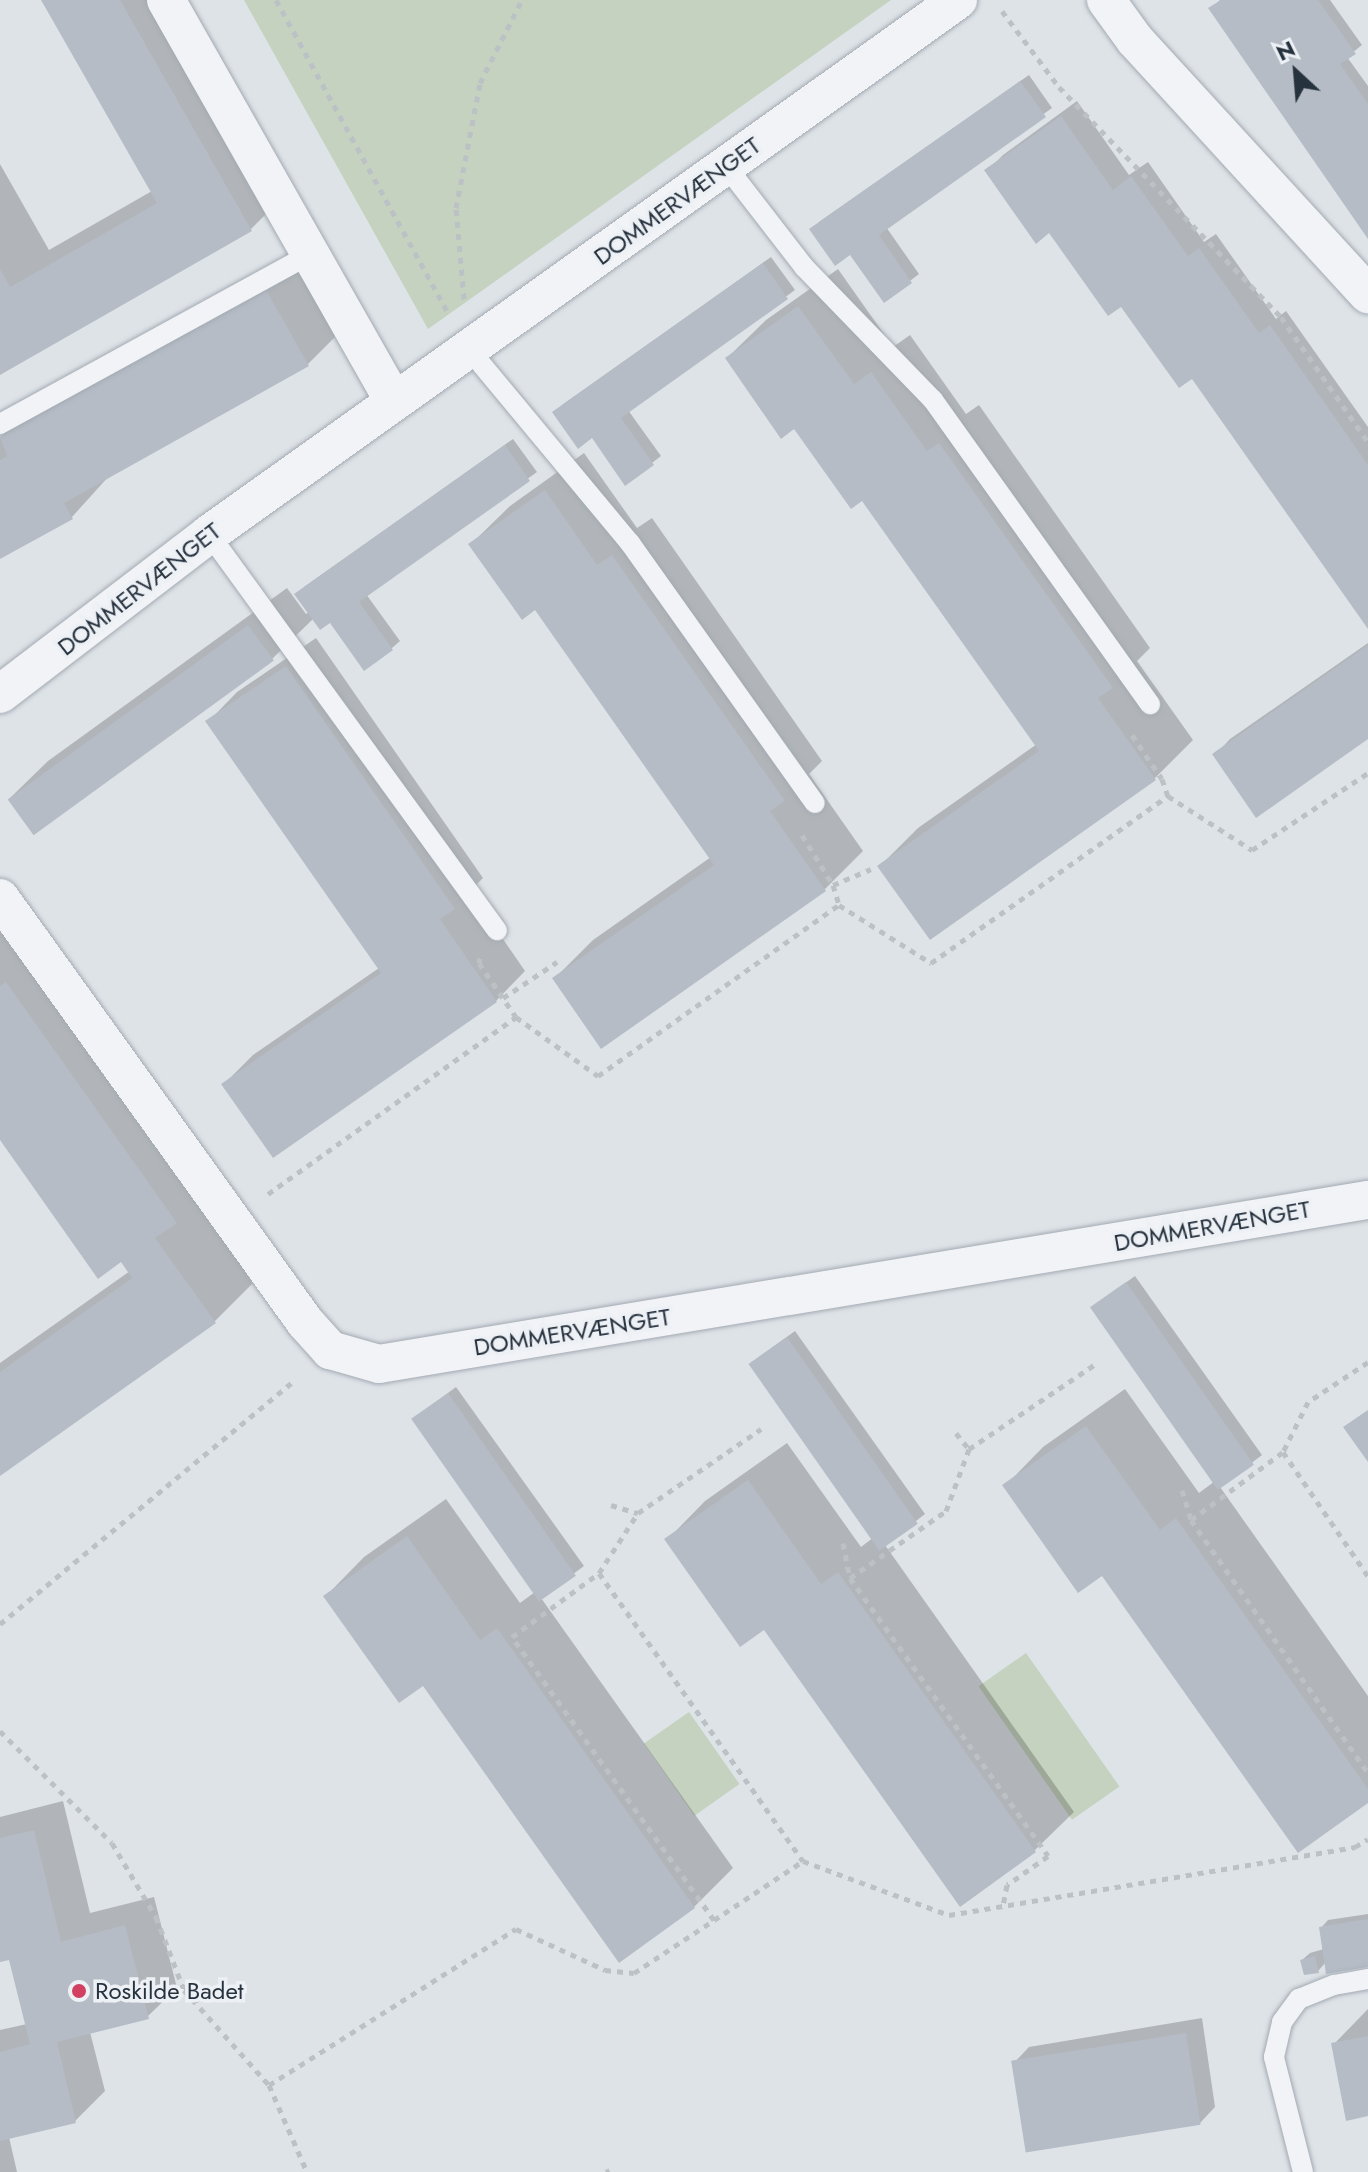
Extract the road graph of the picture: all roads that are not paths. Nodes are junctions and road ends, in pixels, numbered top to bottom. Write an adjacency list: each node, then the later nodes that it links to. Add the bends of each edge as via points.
1 (166, 0): 5 (street)
2 (958, 0): 4 (street, DOMMERVÆNGET)
3 (1106, 0): 6 (street, via 1135,40)
4 (726, 166): 7 (street, DOMMERVÆNGET); 12 (lane, via 804,267 933,400)
5 (310, 254): 8 (street); 9 (lane)
6 (1368, 294)
7 (468, 348): 8 (street, DOMMERVÆNGET); 13 (lane, via 630,543)
8 (394, 401): 10 (street, DOMMERVÆNGET)
9 (0, 424)
10 (209, 534): 11 (street, DOMMERVÆNGET); 15 (lane)
11 (0, 694)
12 (1150, 704)
13 (815, 803)
14 (0, 898): 16 (street, DOMMERVÆNGET, via 305,1322 330,1350 379,1364)
15 (497, 930)
16 (1368, 1200)
17 (1368, 1979): 18 (lane, via 1299,1999 1282,2022 1274,2057)
18 (1303, 2172)

